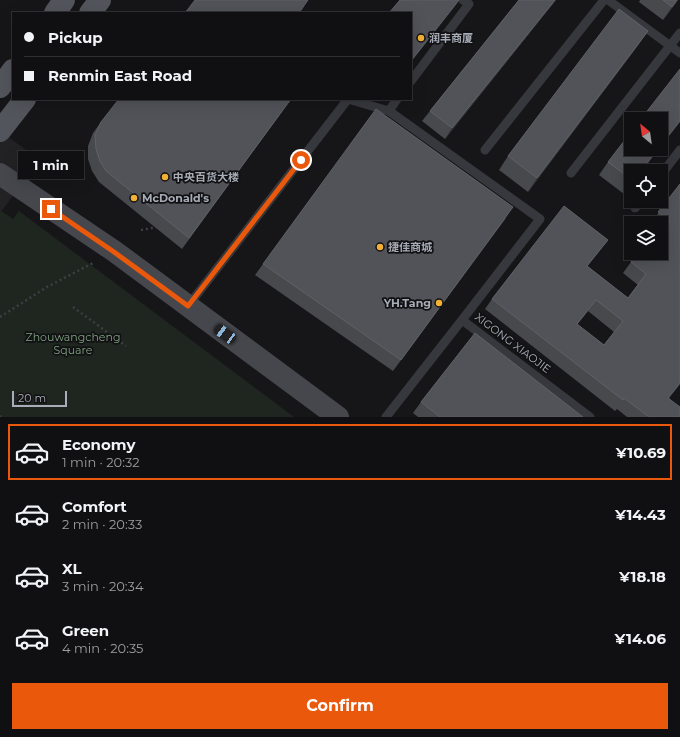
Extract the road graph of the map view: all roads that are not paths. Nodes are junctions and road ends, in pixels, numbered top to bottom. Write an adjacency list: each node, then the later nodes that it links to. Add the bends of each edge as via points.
1 (64, 0): 6 (main road)
2 (100, 0): 7 (main road)
3 (463, 0): 12 (lane, via 469,4)
4 (604, 0): 20 (lane)
5 (608, 0): 9 (lane)
6 (56, 12)
7 (91, 12)
8 (680, 33): 9 (lane)
9 (670, 46): 10 (lane); 23 (lane)
10 (680, 53)
11 (12, 71): 13 (main road)
12 (412, 80)
13 (0, 87)
14 (24, 100): 19 (main road)
15 (347, 100): 25 (lane)
16 (352, 100): 18 (lane)
17 (396, 100): 18 (lane)
18 (389, 110): 26 (lane, via 540,219)
19 (0, 131)
20 (485, 150)
21 (680, 150): 22 (lane)
22 (668, 166)
23 (571, 173)
24 (0, 174): 25 (main road)
25 (188, 306): 27 (main road)
26 (462, 320): 28 (lane, XIGONG XIAOJIE); 29 (lane, XIGONG XIAOJIE)
27 (338, 417)
28 (386, 417)
29 (590, 417)

